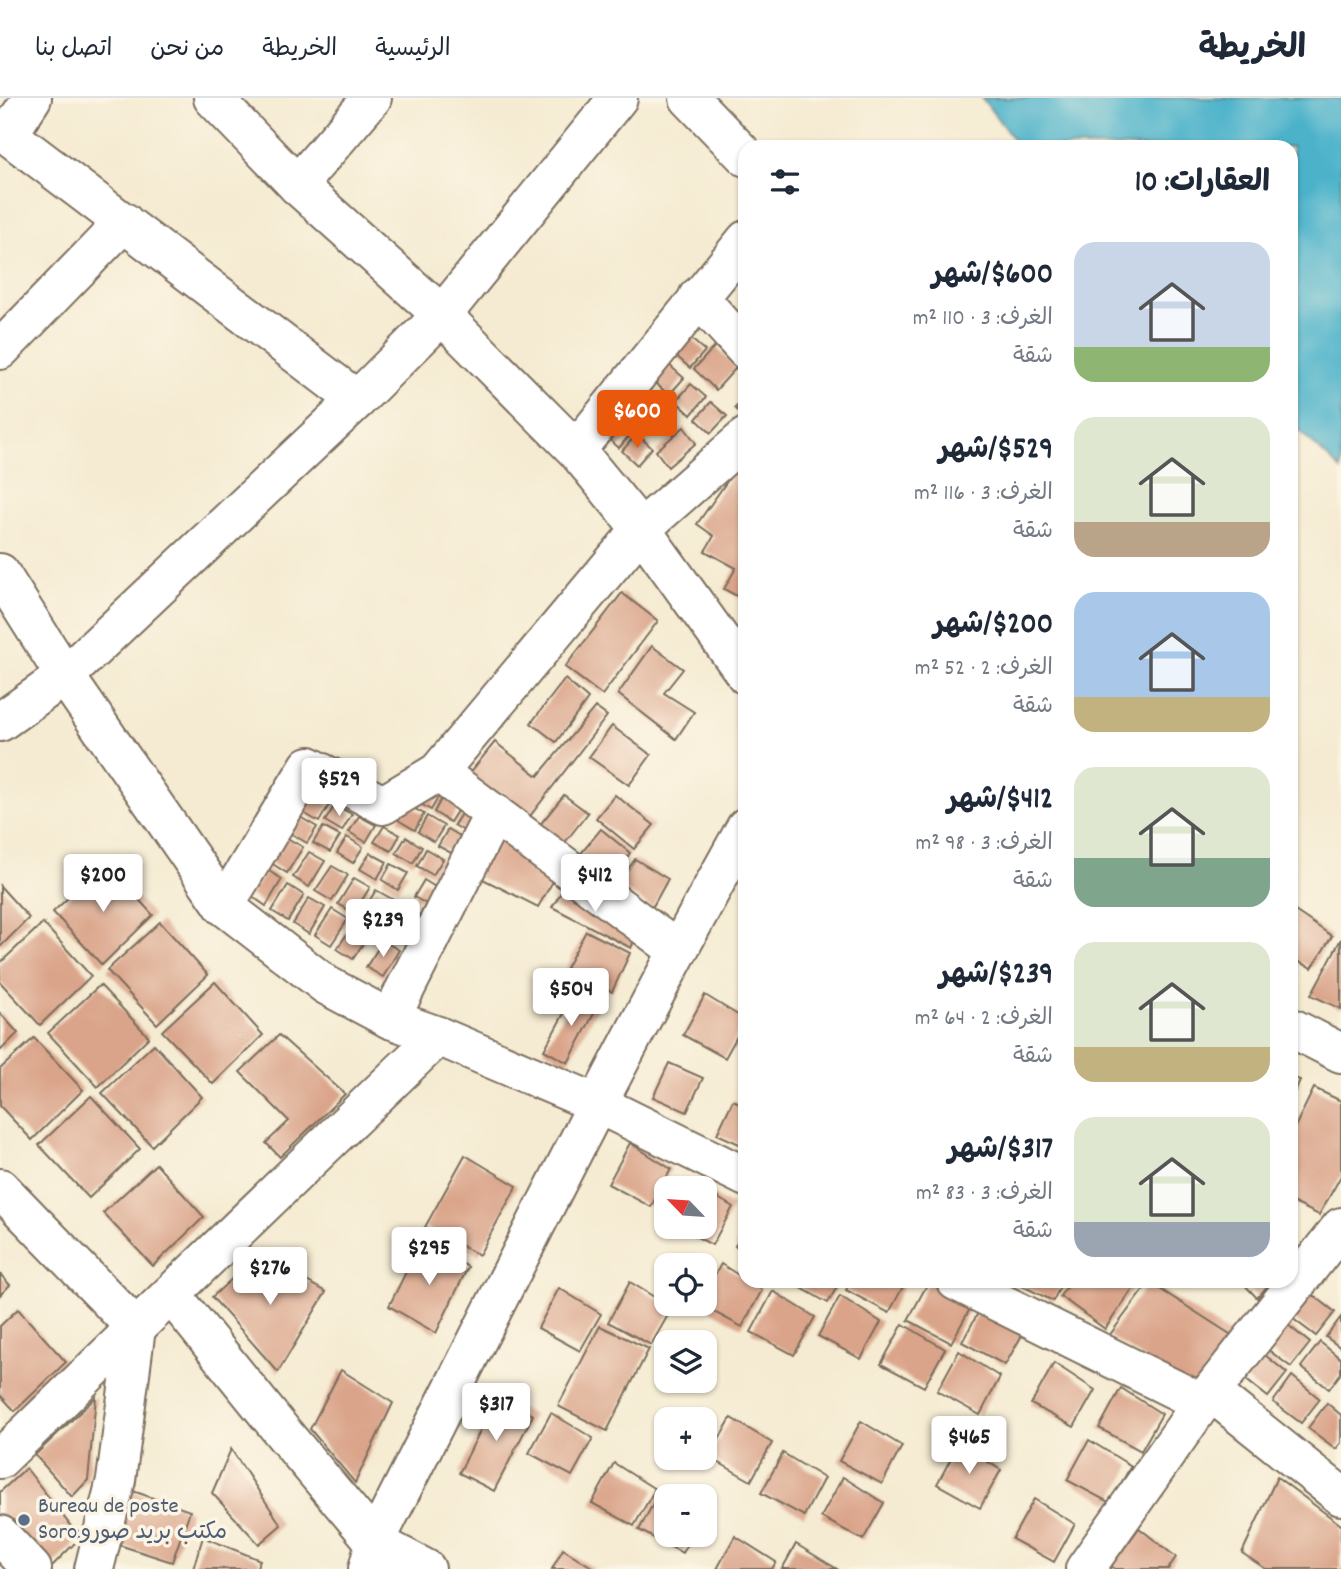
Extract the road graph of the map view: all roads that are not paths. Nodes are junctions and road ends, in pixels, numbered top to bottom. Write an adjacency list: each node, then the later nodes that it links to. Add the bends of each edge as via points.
1 (33, 98): 6 (street)
2 (213, 98): 8 (street)
3 (372, 98): 8 (street)
4 (618, 98): 12 (street)
5 (689, 98): 7 (street)
6 (3, 136): 9 (street)
7 (738, 149)
8 (297, 185): 12 (street)
9 (124, 222): 14 (street); 15 (street)
10 (738, 250): 11 (street)
11 (698, 297): 13 (street); 17 (street)
12 (442, 315): 15 (street); 17 (street)
13 (738, 341)
14 (0, 350)
15 (357, 400): 21 (street)
16 (738, 443): 18 (street)
17 (576, 450): 18 (street)
18 (641, 529): 20 (street); 23 (street)
19 (0, 573): 21 (street)
20 (738, 664)
21 (65, 676): 22 (street); 26 (street)
22 (0, 722)
23 (438, 772): 24 (street); 26 (street, via 383,806 309,766)
24 (494, 813): 27 (street); 28 (street)
25 (738, 841): 27 (street)
26 (224, 906): 28 (street, via 326,985)
27 (677, 950): 32 (street)
28 (390, 1019): 30 (street)
29 (1298, 1031): 31 (street)
30 (438, 1036): 32 (street); 39 (street)
31 (1341, 1053)
32 (598, 1104): 33 (street); 45 (street)
33 (738, 1173)
34 (0, 1188): 40 (street)
35 (1341, 1227): 36 (street)
36 (1298, 1282)
37 (971, 1288): 41 (street)
38 (1293, 1288): 41 (street)
39 (171, 1294): 40 (street); 45 (street, via 284,1434)
40 (136, 1328): 42 (street); 47 (street, via 116,1480)
41 (1207, 1397): 43 (street); 49 (street)
42 (0, 1459)
43 (1341, 1496)
44 (0, 1535): 46 (street)
45 (371, 1555): 48 (street)
46 (32, 1569)
47 (94, 1569)
48 (426, 1569)
49 (1085, 1569)

